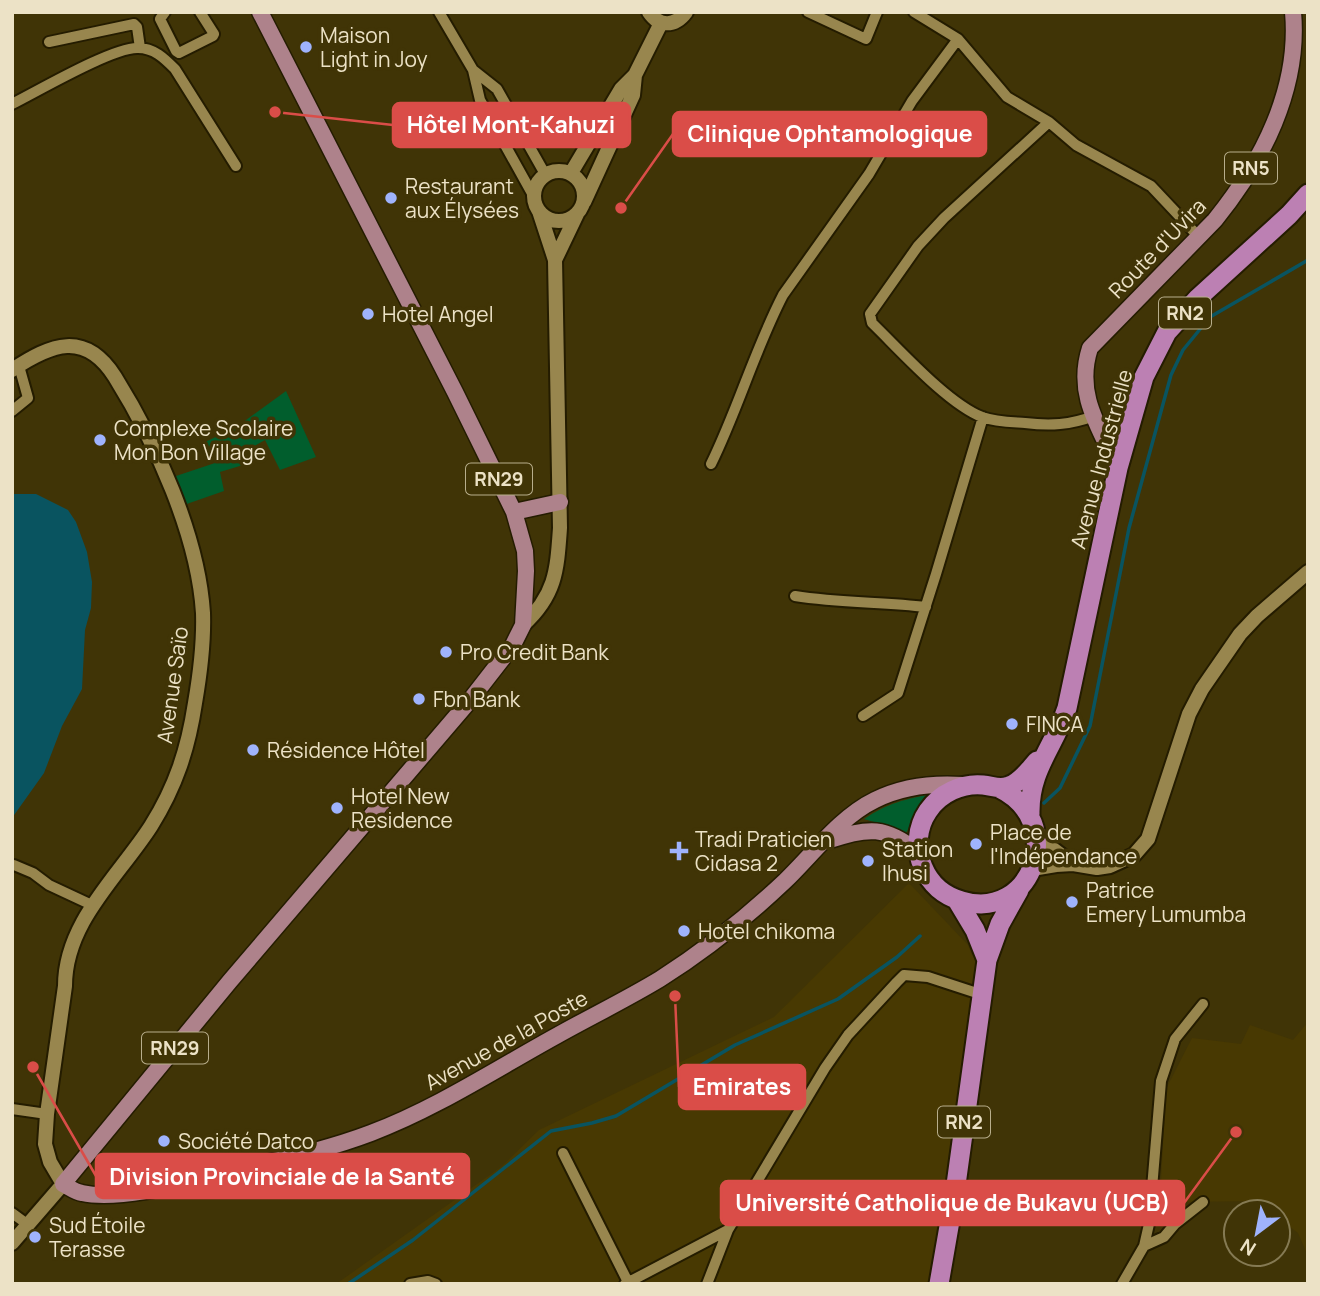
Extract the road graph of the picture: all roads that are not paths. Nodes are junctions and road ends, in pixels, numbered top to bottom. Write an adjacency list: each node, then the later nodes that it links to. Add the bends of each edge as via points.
1 (165, 12): 2 (street, via 160,19 179,53 213,36)
2 (200, 12)
3 (260, 12): 34 (main road, RN29)
4 (439, 12): 15 (street)
5 (649, 12): 11 (street)
6 (685, 12): 11 (street, via 675,22)
7 (808, 12): 8 (street, via 866,39)
8 (877, 12)
9 (914, 12): 12 (street)
10 (1293, 12): 25 (main road, Route d'Uvira / RN5, via 1293,63 1273,127 1239,187)
11 (661, 23): 16 (street)
12 (958, 39): 18 (street, via 1007,97); 31 (street, via 783,295)
13 (49, 42): 14 (street, via 134,24)
14 (141, 48): 17 (street, via 129,48 86,66); 19 (street, via 152,50 175,69)
15 (472, 70): 21 (street, via 497,89); 23 (street, via 480,100)
16 (635, 75): 20 (street, via 621,89); 24 (street, via 633,95)
17 (12, 104)
18 (1049, 122): 25 (street, via 1076,145 1151,186); 30 (street, via 927,236 870,314 872,323 930,379)
19 (236, 166)
20 (571, 173): 21 (street); 24 (street, via 583,187)
21 (545, 174): 23 (street, via 536,186)
22 (1308, 194): 32 (highway, Avenue Industrielle / RN2, via 1167,332 1144,377)
23 (536, 204): 24 (street, via 548,218 560,221); 26 (street)
24 (580, 208): 26 (street)
25 (1199, 237): 29 (main road, Route d'Uvira / RN5, via 1090,348 1083,373)
26 (555, 260): 33 (street)
27 (16, 368): 28 (street, via 29,398); 50 (street, Avenue Saïo, via 66,345 104,360 163,470 188,535 200,590 200,675 179,773 150,827)
28 (12, 411)
29 (1094, 416): 30 (street, via 1054,426); 32 (main road, Route d'Uvira / RN5)
30 (983, 417): 37 (street)
31 (711, 464)
32 (1118, 468): 40 (highway, Avenue Industrielle / RN2, via 1067,708)
33 (560, 502): 34 (main road); 38 (street, via 551,587 545,602)
34 (514, 512): 38 (main road, RN29, via 525,551)
35 (1308, 572): 46 (street, via 1240,634 1202,689 1189,714 1148,839 1134,855 1110,866)
36 (795, 596): 37 (street)
37 (926, 607): 39 (street, via 898,693)
38 (523, 625): 57 (main road, RN29, via 471,699)
39 (863, 716)
40 (1047, 750): 42 (highway, Avenue Industrielle / RN2, via 1023,777); 43 (highway, Avenue Industrielle / RN2, via 1029,797)
41 (965, 786): 42 (highway); 44 (main road, via 926,785 875,800); 45 (highway, via 941,797 929,809 921,825)
42 (999, 788): 43 (highway, via 1016,799)
43 (1033, 823): 46 (street, via 1045,844); 48 (highway, via 1037,855)
44 (824, 842): 45 (main road, Avenue de la Poste, via 870,829 897,837); 57 (main road, Avenue de la Poste, via 743,917 662,978 404,1119 328,1147 192,1181 107,1196 79,1193)
45 (918, 852): 49 (highway, via 934,885)
46 (1073, 864): 48 (street)
47 (14, 865): 50 (street)
48 (1028, 876): 49 (highway, via 1015,891 997,901); 51 (highway, RN2, via 1000,924)
49 (957, 900): 51 (highway, RN2)
50 (94, 906): 55 (street, Avenue Saïo, via 75,935 65,966)
51 (987, 960): 52 (highway, RN2)
52 (983, 995): 61 (street, via 928,977 904,975 848,1035 825,1068); 68 (highway, RN2)
53 (1203, 1004): 63 (street, via 1175,1039 1161,1081)
54 (12, 1109): 55 (street)
55 (47, 1114): 57 (street, Avenue Saïo, via 45,1144)
56 (563, 1153): 64 (street)
57 (63, 1184): 60 (street)
58 (1203, 1202): 63 (street, via 1164,1237)
59 (12, 1213): 60 (street)
60 (27, 1224): 62 (street)
61 (728, 1230): 64 (street); 67 (street)
62 (12, 1243)
63 (1144, 1246): 69 (street)
64 (626, 1283)
65 (410, 1284): 66 (street)
66 (436, 1284)
67 (708, 1284)
68 (939, 1284)
69 (1122, 1284)

